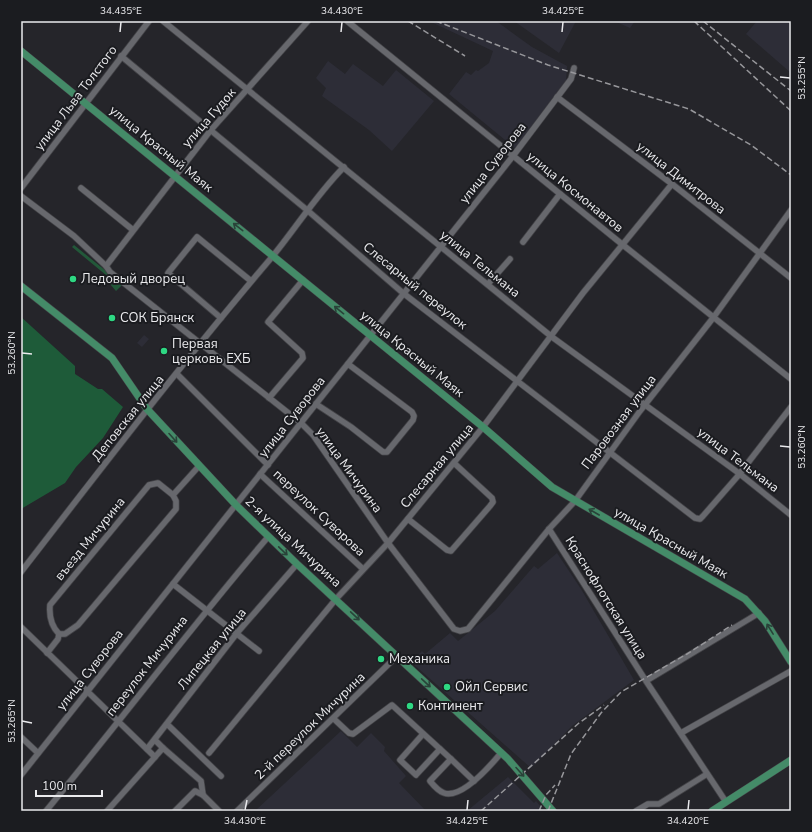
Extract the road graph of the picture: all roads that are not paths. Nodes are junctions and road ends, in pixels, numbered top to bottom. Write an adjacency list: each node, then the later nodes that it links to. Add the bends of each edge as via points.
1 (148, 21): 7 (street, улица Льва Толстого)
2 (163, 21): 9 (street, улица Тельмана)
3 (298, 21): 5 (street)
4 (347, 21): 13 (street, улица Космонавтов)
5 (307, 23): 9 (street, улица Гудок)
6 (21, 51): 11 (main road, улица Красный Маяк)
7 (121, 56): 11 (street, улица Льва Толстого); 12 (street, Слесарный переулок)
8 (574, 68): 10 (street, улица Суворова, via 571,79)
9 (249, 90): 12 (street, улица Гудок); 14 (street, улица Тельмана)
10 (557, 97): 13 (street, улица Суворова); 16 (street, улица Димитрова)
11 (86, 104): 15 (main road, улица Красный Маяк); 17 (street, улица Льва Толстого)
12 (210, 131): 15 (street, улица Гудок); 21 (street, Слесарный переулок)
13 (513, 156): 19 (street, улица Космонавтов); 26 (street, улица Суворова)
14 (344, 167): 21 (street, Деповская улица); 26 (street, улица Тельмана)
15 (175, 177): 23 (street, улица Гудок); 28 (main road, улица Красный Маяк, one-way to 15)
16 (672, 184): 25 (street, Слесарная улица); 27 (street, улица Димитрова)
17 (21, 188)
18 (81, 188): 23 (street)
19 (560, 194): 24 (street); 25 (street, улица Космонавтов)
20 (21, 196): 30 (street, via 74,236)
21 (307, 210): 28 (street, Деповская улица); 36 (street, Слесарный переулок)
22 (791, 210): 27 (street, Паровозная улица)
23 (133, 230): 30 (street, улица Гудок)
24 (523, 242)
25 (623, 245): 38 (street, улица Космонавтов); 40 (street, Слесарная улица, via 583,293)
26 (441, 246): 34 (street, улица Тельмана); 36 (street, улица Суворова)
27 (759, 253): 31 (street, улица Димитрова); 38 (street, Паровозная улица)
28 (273, 255): 32 (main road, улица Красный Маяк); 33 (street, Деповская улица)
29 (510, 259): 34 (street)
30 (106, 266): 41 (street, улица Мичурина, via 110,272)
31 (791, 278)
32 (303, 280): 39 (main road, улица Красный Маяк, one-way to 32); 46 (street, via 268,322 303,355)
33 (251, 281): 37 (street, Деповская улица); 37 (street, via 197,237 168,273)
34 (488, 284): 40 (street, улица Тельмана)
35 (21, 286): 50 (main road, 2-я улица Мичурина, via 112,358)
36 (403, 293): 39 (street, улица Суворова); 45 (street, Слесарный переулок)
37 (221, 318): 41 (street, Деповская улица)
38 (713, 318): 44 (street, улица Космонавтов); 48 (street, Паровозная улица)
39 (370, 336): 42 (street, улица Суворова); 52 (main road, улица Красный Маяк)
40 (552, 336): 45 (street, Слесарная улица); 48 (street, улица Тельмана)
41 (201, 343): 43 (street, Деповская улица); 46 (street, улица Мичурина)
42 (348, 364): 47 (street, улица Суворова); 47 (street, via 412,412 413,420 387,452 383,452)
43 (177, 374): 50 (street, Деповская улица); 55 (street, переулок Суворова)
44 (791, 379)
45 (517, 382): 52 (street, Слесарная улица); 53 (street, Слесарный переулок)
46 (269, 398): 51 (street, улица Мичурина)
47 (316, 404): 51 (street, улица Суворова)
48 (645, 404): 53 (street, Паровозная улица); 58 (street, улица Тельмана)
49 (791, 407): 58 (street)
50 (147, 409): 56 (main road, 2-я улица Мичурина, one-way to 56); 69 (street, Деповская улица)
51 (301, 423): 55 (street, улица Суворова); 66 (street, улица Мичурина, via 313,435)
52 (483, 427): 54 (street, Слесарная улица); 60 (main road, улица Красный Маяк, via 552,487)
53 (610, 453): 58 (street, Слесарный переулок, via 695,518 700,519); 60 (street, Паровозная улица)
54 (454, 463): 63 (street, Слесарная улица); 63 (street, via 492,498 490,506 451,551)
55 (268, 465): 57 (street, улица Суворова)
56 (199, 466): 59 (street); 61 (main road, 2-я улица Мичурина)
57 (260, 474): 61 (street, улица Суворова); 68 (street, переулок Суворова)
58 (740, 474): 62 (street, улица Тельмана)
59 (173, 495): 77 (street, via 176,509 78,625 65,634); 77 (street, въезд Мичурина, via 158,484 149,484 50,605 51,621)
60 (575, 501): 64 (street, Паровозная улица); 73 (main road, улица Красный Маяк, one-way to 60, via 745,599)
61 (236, 505): 65 (main road, 2-я улица Мичурина); 70 (street, улица Суворова)
62 (791, 515)
63 (408, 519): 66 (street, Слесарная улица)
64 (549, 529): 75 (street, Паровозная улица, via 468,629 460,631); 83 (street, Краснофлотская улица)
65 (268, 537): 67 (main road, 2-я улица Мичурина, one-way to 67); 72 (street, переулок Мичурина)
66 (388, 543): 68 (street, Слесарная улица); 75 (street, улица Мичурина)
67 (297, 564): 71 (main road, 2-я улица Мичурина); 76 (street, Липецкая улица)
68 (363, 569): 71 (street, Слесарная улица)
69 (21, 572)
70 (173, 584): 72 (street); 84 (street, улица Суворова)
71 (336, 599): 80 (main road, 2-я улица Мичурина, one-way to 80); 96 (street, Слесарная улица)
72 (207, 609): 76 (street); 86 (street, переулок Мичурина)
73 (759, 613): 81 (main road, улица Красный Маяк, one-way to 73); 83 (street)
74 (21, 627): 79 (street)
75 (454, 628)
76 (237, 633): 78 (street); 87 (street, Липецкая улица)
77 (59, 634): 79 (street)
78 (259, 651)
79 (47, 653): 84 (street)
80 (397, 656): 85 (street, 2-й переулок Мичурина); 97 (main road, 2-я улица Мичурина, one-way to 97)
81 (791, 662)
82 (791, 671): 88 (street)
83 (645, 680): 88 (street, Краснофлотская улица)
84 (88, 691): 86 (street); 95 (street, улица Суворова)
85 (334, 719): 89 (street, via 348,734 353,734 392,704); 111 (street, 2-й переулок Мичурина)
86 (118, 720): 93 (street); 107 (street, переулок Мичурина)
87 (167, 724): 91 (street, Липецкая улица); 103 (street)
88 (682, 733): 101 (street, Краснофлотская улица)
89 (423, 734): 94 (street); 94 (street, via 400,760 416,775)
90 (21, 737): 95 (street)
91 (155, 740): 92 (street); 93 (street, Липецкая улица)
92 (163, 748): 98 (street); 105 (street, via 201,781)
93 (147, 749): 98 (street)
94 (440, 749): 99 (street)
95 (38, 753): 102 (street, улица Суворова)
96 (209, 753)
97 (501, 753): 104 (street); 112 (main road, 2-я улица Мичурина, one-way to 112, via 519,770)
98 (155, 757): 108 (street)
99 (451, 759): 104 (street); 104 (street, via 430,781 440,791 455,794)
100 (791, 760): 106 (main road)
101 (707, 774): 106 (street, Краснофлотская улица); 113 (street, via 660,804 648,804)
102 (21, 775)
103 (221, 776)
104 (474, 780)
105 (203, 795): 109 (street, via 196,791); 110 (street)
106 (726, 802): 114 (main road)
107 (46, 811)
108 (107, 811)
109 (175, 811)
110 (219, 811)
111 (237, 811)
112 (553, 811)
113 (636, 811)
114 (712, 811)

